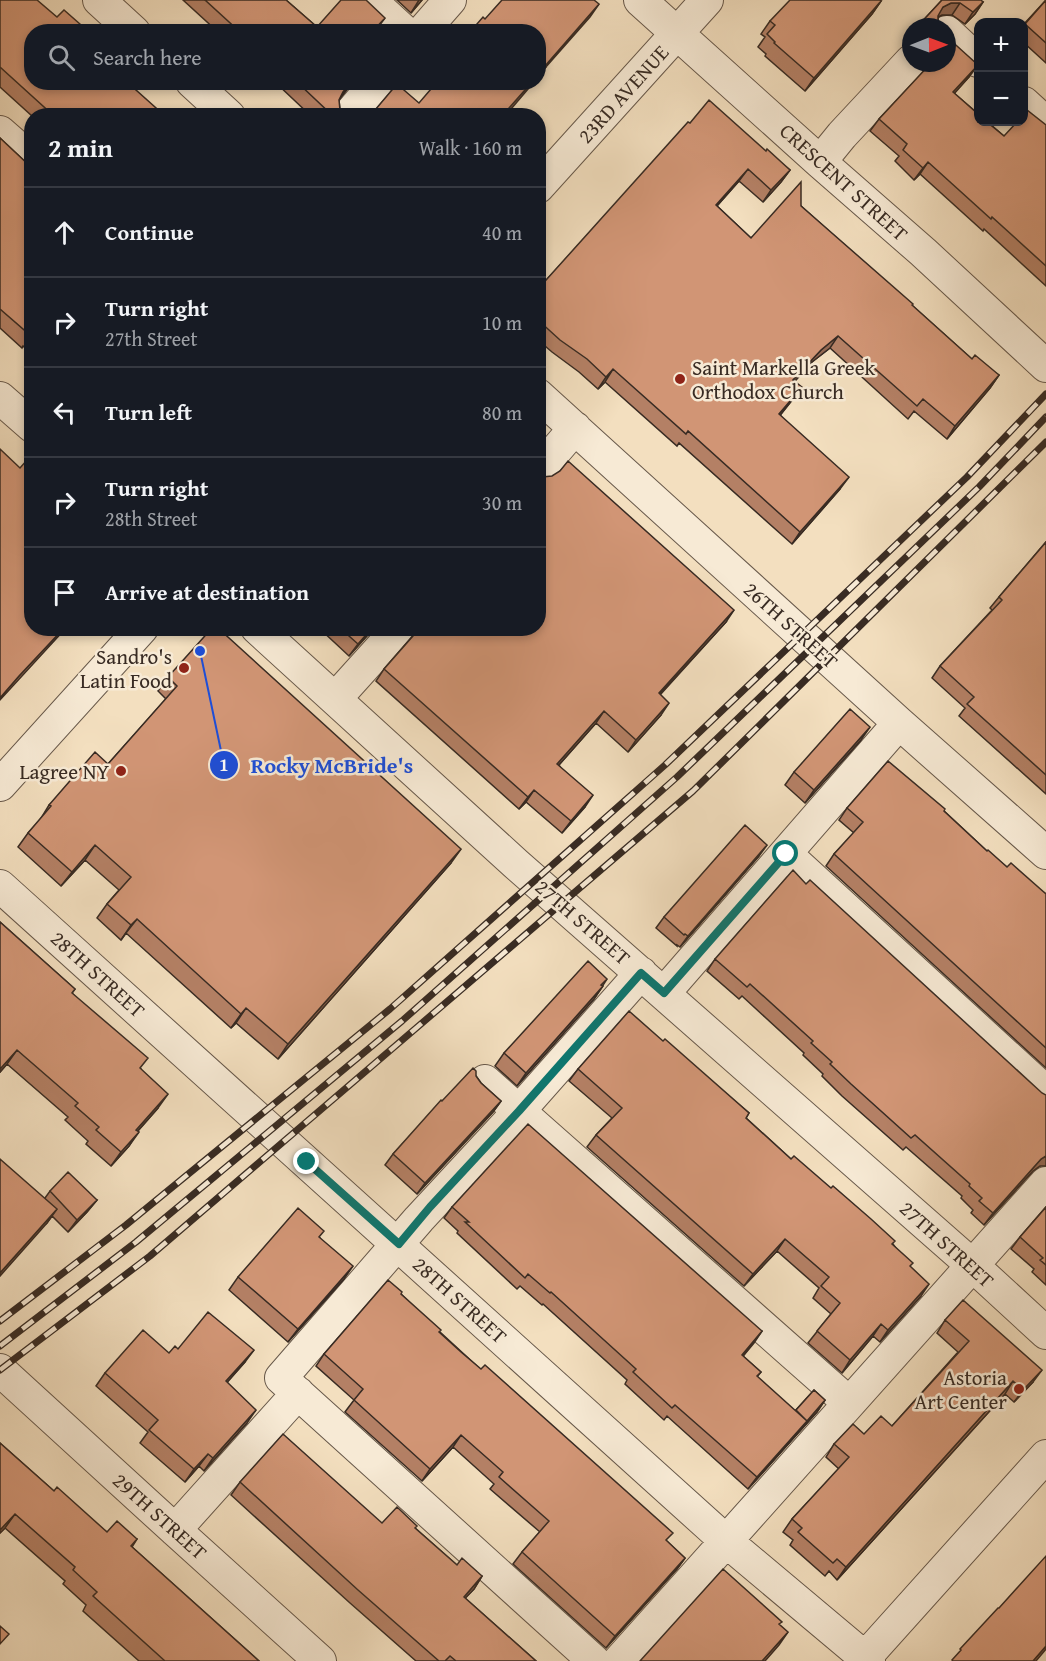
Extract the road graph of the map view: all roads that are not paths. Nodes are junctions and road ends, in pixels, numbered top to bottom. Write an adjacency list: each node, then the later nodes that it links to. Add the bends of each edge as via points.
1 (99, 0): 6 (street)
2 (370, 0): 7 (street)
3 (450, 0): 8 (street)
4 (640, 0): 9 (street, CRESCENT STREET)
5 (707, 0): 9 (street, 23RD AVENUE)
6 (125, 24)
7 (396, 24)
8 (429, 24)
9 (677, 33): 19 (street, CRESCENT STREET); 20 (street, 23RD AVENUE)
10 (956, 40): 11 (street)
11 (974, 57)
12 (902, 71): 19 (street)
13 (201, 90): 15 (street)
14 (370, 90): 16 (street)
15 (220, 108)
16 (355, 108)
17 (0, 132): 18 (street)
18 (24, 153)
19 (820, 162): 21 (street, CRESCENT STREET)
20 (546, 178)
21 (1046, 366)
22 (0, 398): 24 (street)
23 (546, 402): 25 (street, 26TH STREET)
24 (24, 419)
25 (575, 428): 26 (street); 31 (street, 26TH STREET)
26 (546, 462)
27 (135, 636): 32 (street)
28 (266, 636): 30 (street, 27TH STREET)
29 (392, 636): 30 (street)
30 (335, 699): 36 (street, 27TH STREET)
31 (900, 723): 33 (street, 26TH STREET); 34 (street)
32 (0, 785)
33 (1046, 853)
34 (786, 854): 36 (street); 38 (street)
35 (0, 886): 41 (street, 28TH STREET)
36 (652, 983): 39 (street); 42 (street, 27TH STREET)
37 (485, 1081): 39 (street)
38 (1046, 1092)
39 (519, 1111): 41 (street); 46 (street)
40 (1046, 1183): 42 (street)
41 (399, 1244): 45 (street, via 281,1378); 49 (street, 28TH STREET)
42 (972, 1265): 43 (street, 27TH STREET); 46 (street)
43 (1046, 1333)
44 (0, 1370): 48 (street, 29TH STREET)
45 (298, 1393): 48 (street); 52 (street)
46 (849, 1403): 49 (street)
47 (1046, 1455): 50 (street)
48 (175, 1530): 51 (street, 29TH STREET)
49 (726, 1541): 50 (street, 28TH STREET); 53 (street)
50 (865, 1660)
51 (321, 1661)
52 (594, 1661)
53 (618, 1661)

